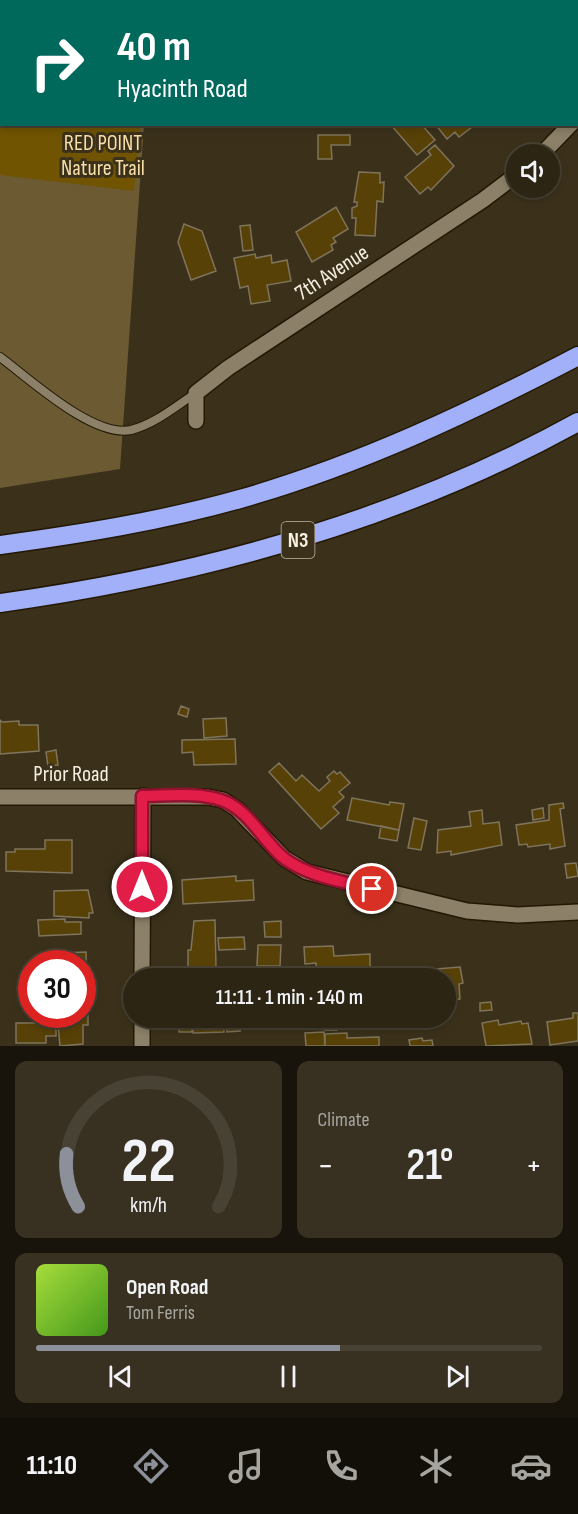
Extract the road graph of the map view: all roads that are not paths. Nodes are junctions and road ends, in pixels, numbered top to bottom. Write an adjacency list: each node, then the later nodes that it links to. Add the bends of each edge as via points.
1 (569, 126): 2 (street)
2 (552, 144)
3 (506, 183): 6 (street, 7th Avenue)
4 (578, 356): 9 (highway, via 435,428 360,459 240,499 85,533)
5 (0, 357): 6 (lane, via 86,420 108,429 120,431 145,425)
6 (196, 393): 7 (street)
7 (196, 421)
8 (578, 422): 10 (highway, N3, via 468,476 321,533 174,574)
9 (0, 544)
10 (0, 603)
11 (142, 796): 12 (street, Prior Road); 13 (street, Prior Road, via 223,800 237,809 284,858 318,875 467,911 518,915); 14 (street)
12 (0, 797)
13 (578, 912)
14 (142, 968)
15 (142, 1028): 16 (street)
16 (142, 1046)

